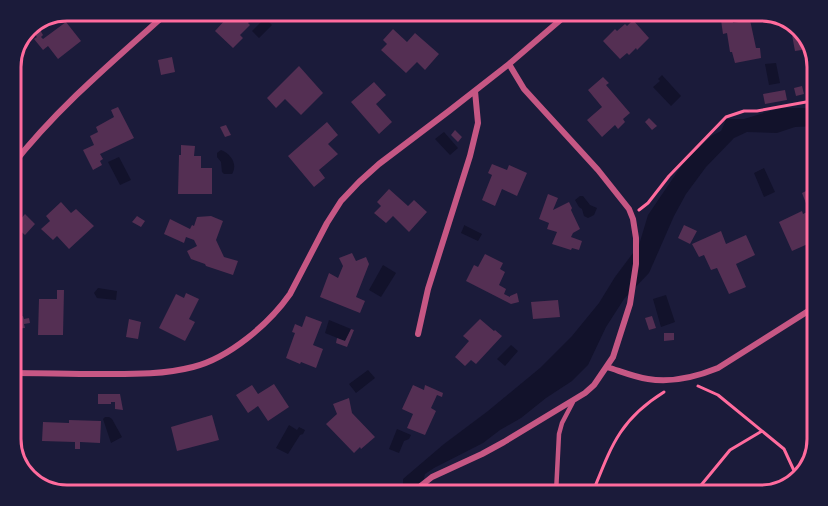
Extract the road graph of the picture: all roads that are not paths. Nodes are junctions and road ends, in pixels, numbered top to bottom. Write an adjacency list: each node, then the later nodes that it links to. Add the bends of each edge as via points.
1 (158, 21): 5 (street, via 61,109)
2 (559, 21): 3 (street)
3 (509, 64): 4 (street); 8 (street, via 524,89 629,209 635,228 636,264 630,304)
4 (475, 91): 7 (street, via 478,123); 9 (street, via 359,182 327,223 284,303 224,354 195,367 156,373)
5 (21, 155)
6 (807, 312): 8 (street, via 701,375 648,379)
7 (418, 334)
8 (607, 367): 10 (street, via 594,385)
9 (21, 373)
10 (575, 399): 11 (street); 12 (lane, via 559,434)
11 (422, 485)
12 (556, 485)

